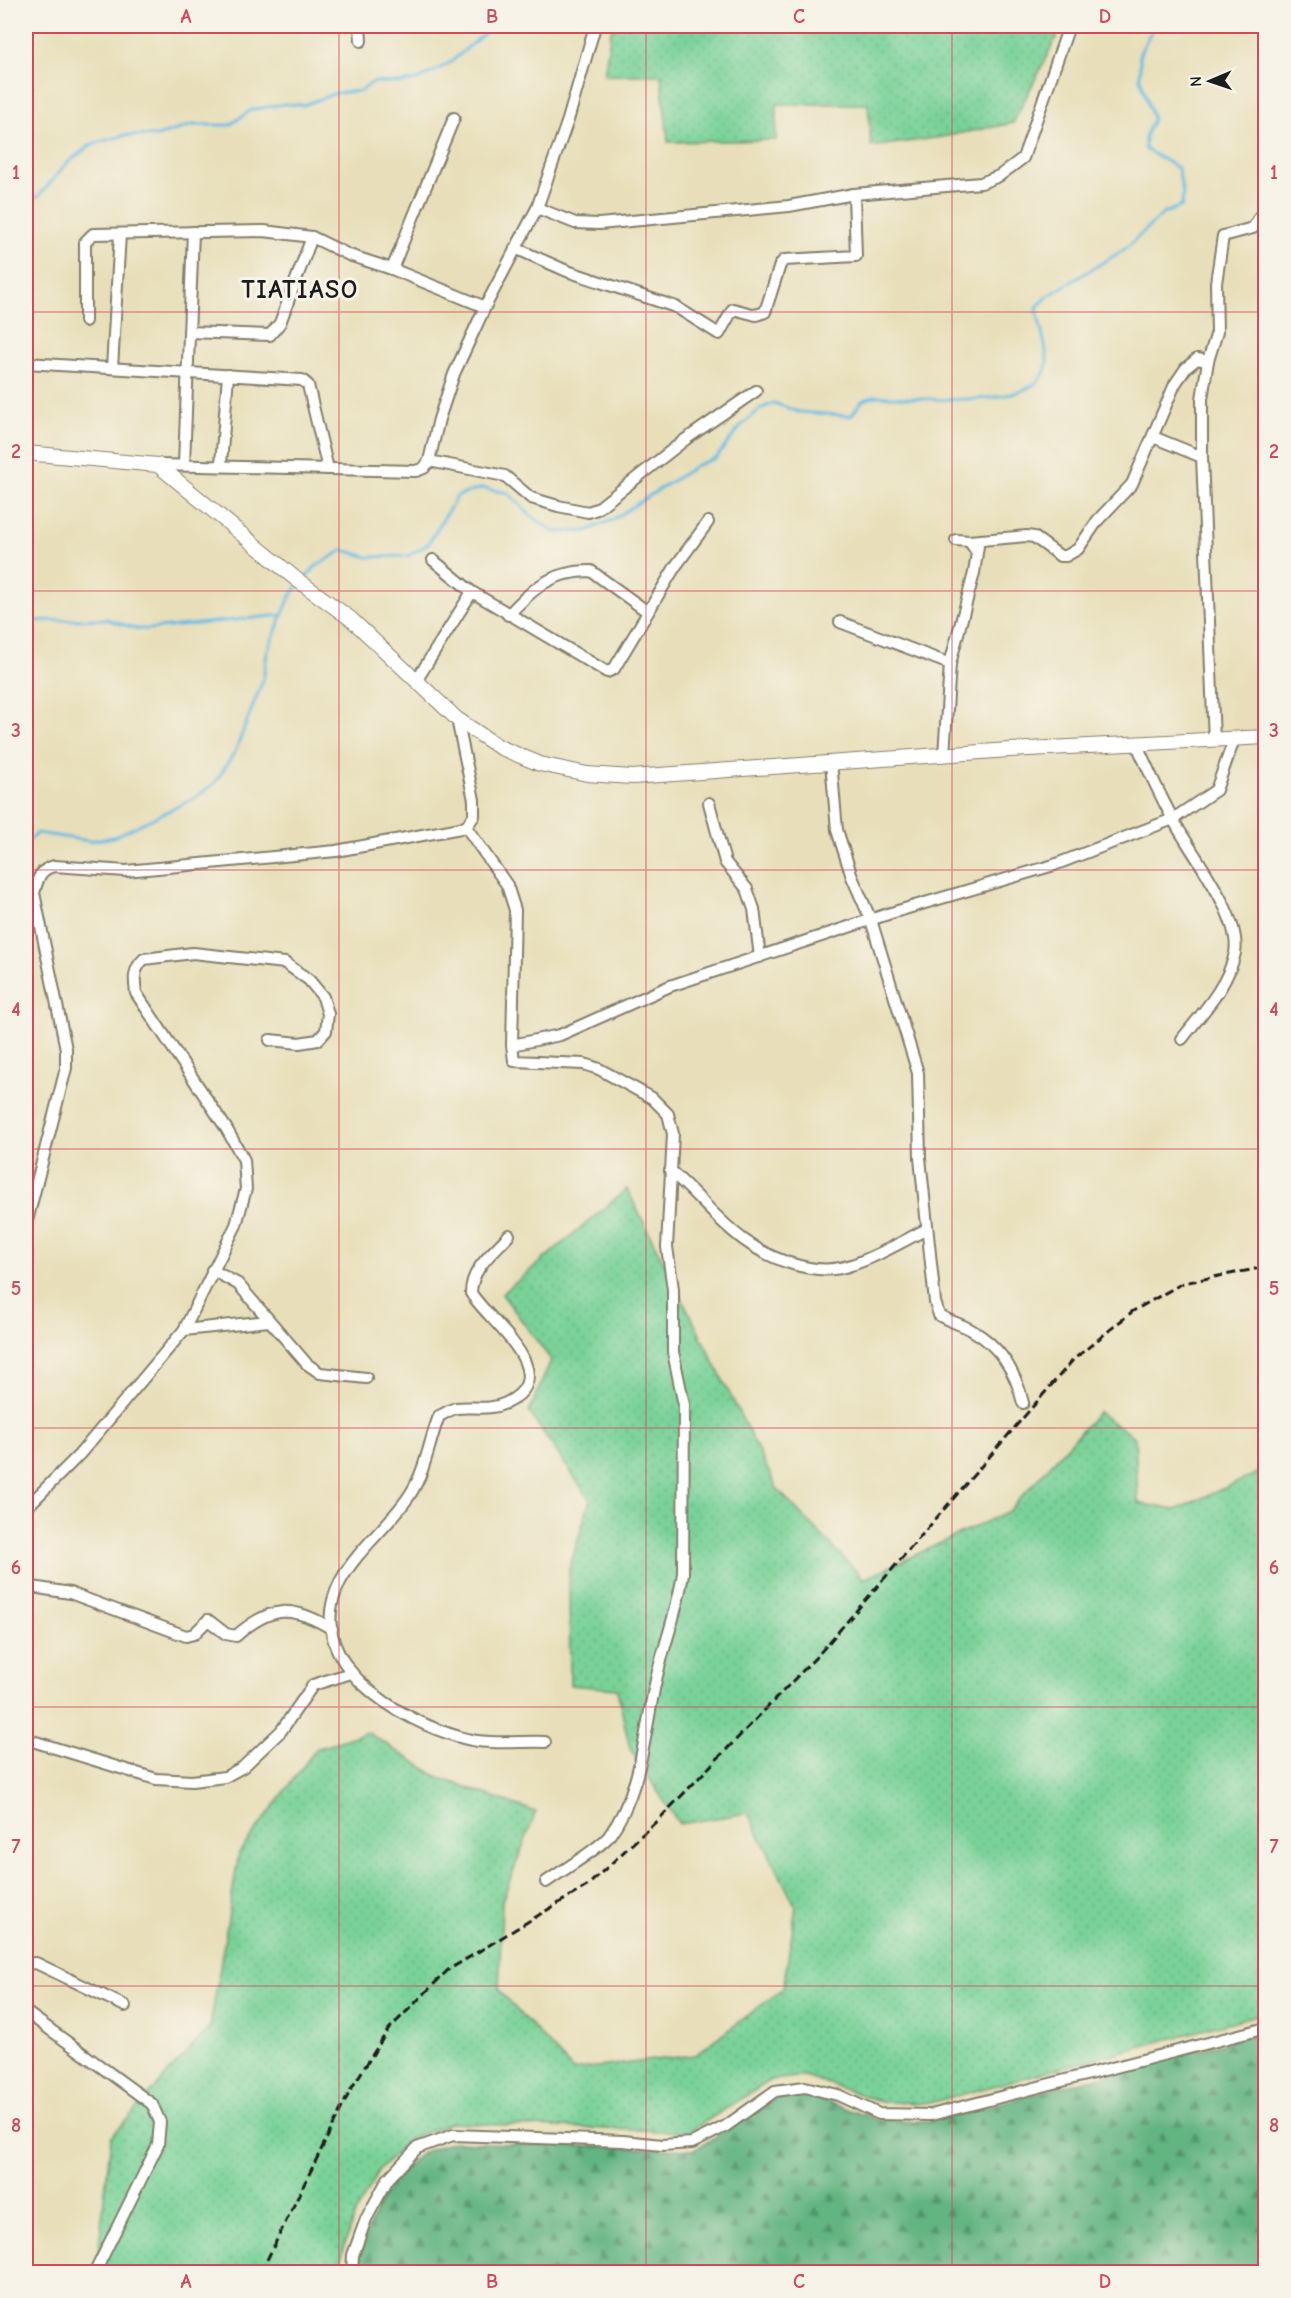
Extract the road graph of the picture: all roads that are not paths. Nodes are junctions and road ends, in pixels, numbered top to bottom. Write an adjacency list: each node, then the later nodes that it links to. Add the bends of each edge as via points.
1 (360, 26): 4 (street)
2 (595, 26): 8 (street)
3 (1069, 26): 6 (street, via 1023,158 1013,168 981,183)
4 (361, 41)
5 (454, 118): 13 (street)
6 (854, 194): 8 (street, via 789,206 598,224 575,223); 12 (street, via 856,256 784,260 765,312 756,315 733,309 719,334 676,307 567,271)
7 (1266, 206): 17 (street, via 1253,228 1223,236 1216,283 1217,332)
8 (537, 208): 12 (street)
9 (193, 232): 10 (street); 11 (street, via 264,231); 16 (street)
10 (120, 234): 15 (street, via 93,234 85,242); 19 (street)
11 (312, 237): 13 (street); 16 (street, via 280,323 270,335)
12 (515, 248): 14 (street)
13 (392, 269): 14 (street)
14 (485, 307): 26 (street, via 454,374)
15 (85, 321)
16 (189, 332): 20 (street)
17 (1208, 361): 23 (street, via 1197,359 1186,368); 25 (street, via 1202,399)
18 (26, 363): 19 (street)
19 (112, 368): 20 (street)
20 (188, 373): 21 (street); 27 (street)
21 (228, 375): 28 (street); 30 (street, via 306,381)
22 (756, 391): 26 (street, via 588,512 531,498 505,476)
23 (1153, 437): 25 (street); 33 (street, via 1132,484 1098,520 1078,549 1060,556 1034,537)
24 (26, 453): 29 (street)
25 (1202, 457): 45 (street)
26 (429, 461): 30 (street, via 416,471)
27 (184, 464): 28 (street); 29 (street)
28 (221, 464): 30 (street)
29 (158, 465): 42 (street, via 296,579 351,619)
30 (328, 469)
31 (708, 522): 38 (street)
32 (956, 540): 34 (street)
33 (980, 540): 34 (street); 35 (street)
34 (969, 541): 35 (street)
35 (976, 551): 41 (street)
36 (433, 560): 37 (street)
37 (472, 592): 39 (street); 42 (street)
38 (648, 612): 39 (street, via 591,571 582,571 538,584); 39 (street, via 614,669 606,672)
39 (508, 615)
40 (840, 622): 41 (street)
41 (950, 664): 48 (street)
42 (416, 681): 43 (street)
43 (457, 719): 49 (street, via 499,747 540,764 587,774 632,777); 52 (street, via 474,800 474,816)
44 (1266, 737): 46 (street)
45 (1214, 740): 46 (street); 47 (street)
46 (1234, 740): 51 (street, via 1216,790)
47 (1136, 743): 48 (street); 51 (street)
48 (944, 755): 49 (street)
49 (831, 762): 53 (street, via 837,830)
50 (709, 803): 54 (street, via 725,862 747,889 754,909)
51 (1173, 819): 53 (street, via 1054,865); 55 (street, via 1205,869 1235,937 1230,970)
52 (466, 827): 57 (street, via 507,885 515,910); 59 (street, via 336,851 126,871 54,866 44,869 34,893 66,1049 66,1068)
53 (871, 920): 54 (street); 60 (street, via 918,1073)
54 (760, 957): 57 (street, via 670,986 560,1035)
55 (1182, 1039)
56 (270, 1040): 62 (street, via 318,1040 326,1031 328,1014 323,997 309,980 285,963 193,952 144,959 139,964 134,978 136,993 244,1160 246,1189 236,1225)
57 (512, 1045): 58 (street, via 512,1056 520,1063 584,1064 652,1098 668,1114 673,1134)
58 (670, 1171): 60 (street, via 744,1240 804,1267 846,1267); 73 (street, via 667,1248 673,1289 673,1352 684,1406 680,1598 656,1678 628,1804 607,1838)
59 (26, 1226)
60 (927, 1229): 66 (street, via 934,1302 939,1315 975,1331 993,1347 1008,1363)
61 (509, 1235): 69 (street, via 476,1270 471,1293 525,1358 525,1389 507,1403 480,1410 455,1408 439,1416 427,1460 411,1493 339,1584)
62 (212, 1270): 63 (street, via 238,1284); 64 (street)
63 (269, 1321): 64 (street); 65 (street, via 320,1373)
64 (184, 1330): 67 (street, via 79,1455)
65 (366, 1378)
66 (1023, 1403)
67 (26, 1508)
68 (26, 1586): 69 (street, via 70,1593 186,1636 194,1634 208,1620 226,1634 236,1636 251,1623 291,1611 309,1614)
69 (332, 1629): 70 (street)
70 (351, 1673): 71 (street, via 313,1685 281,1731 243,1767 225,1777 192,1781 156,1779); 72 (street, via 365,1689 410,1719 465,1739)
71 (26, 1739)
72 (545, 1742)
73 (546, 1882)
74 (26, 1964): 75 (street, via 36,1963)
75 (125, 2006)
76 (26, 2012): 78 (street, via 152,2104 160,2122 158,2145)
77 (1266, 2028): 79 (street, via 931,2115 879,2114 838,2095 805,2087 775,2091 726,2126 692,2143 662,2145 453,2135 417,2148 388,2179 366,2219 353,2255)
78 (95, 2272)
79 (352, 2272)

